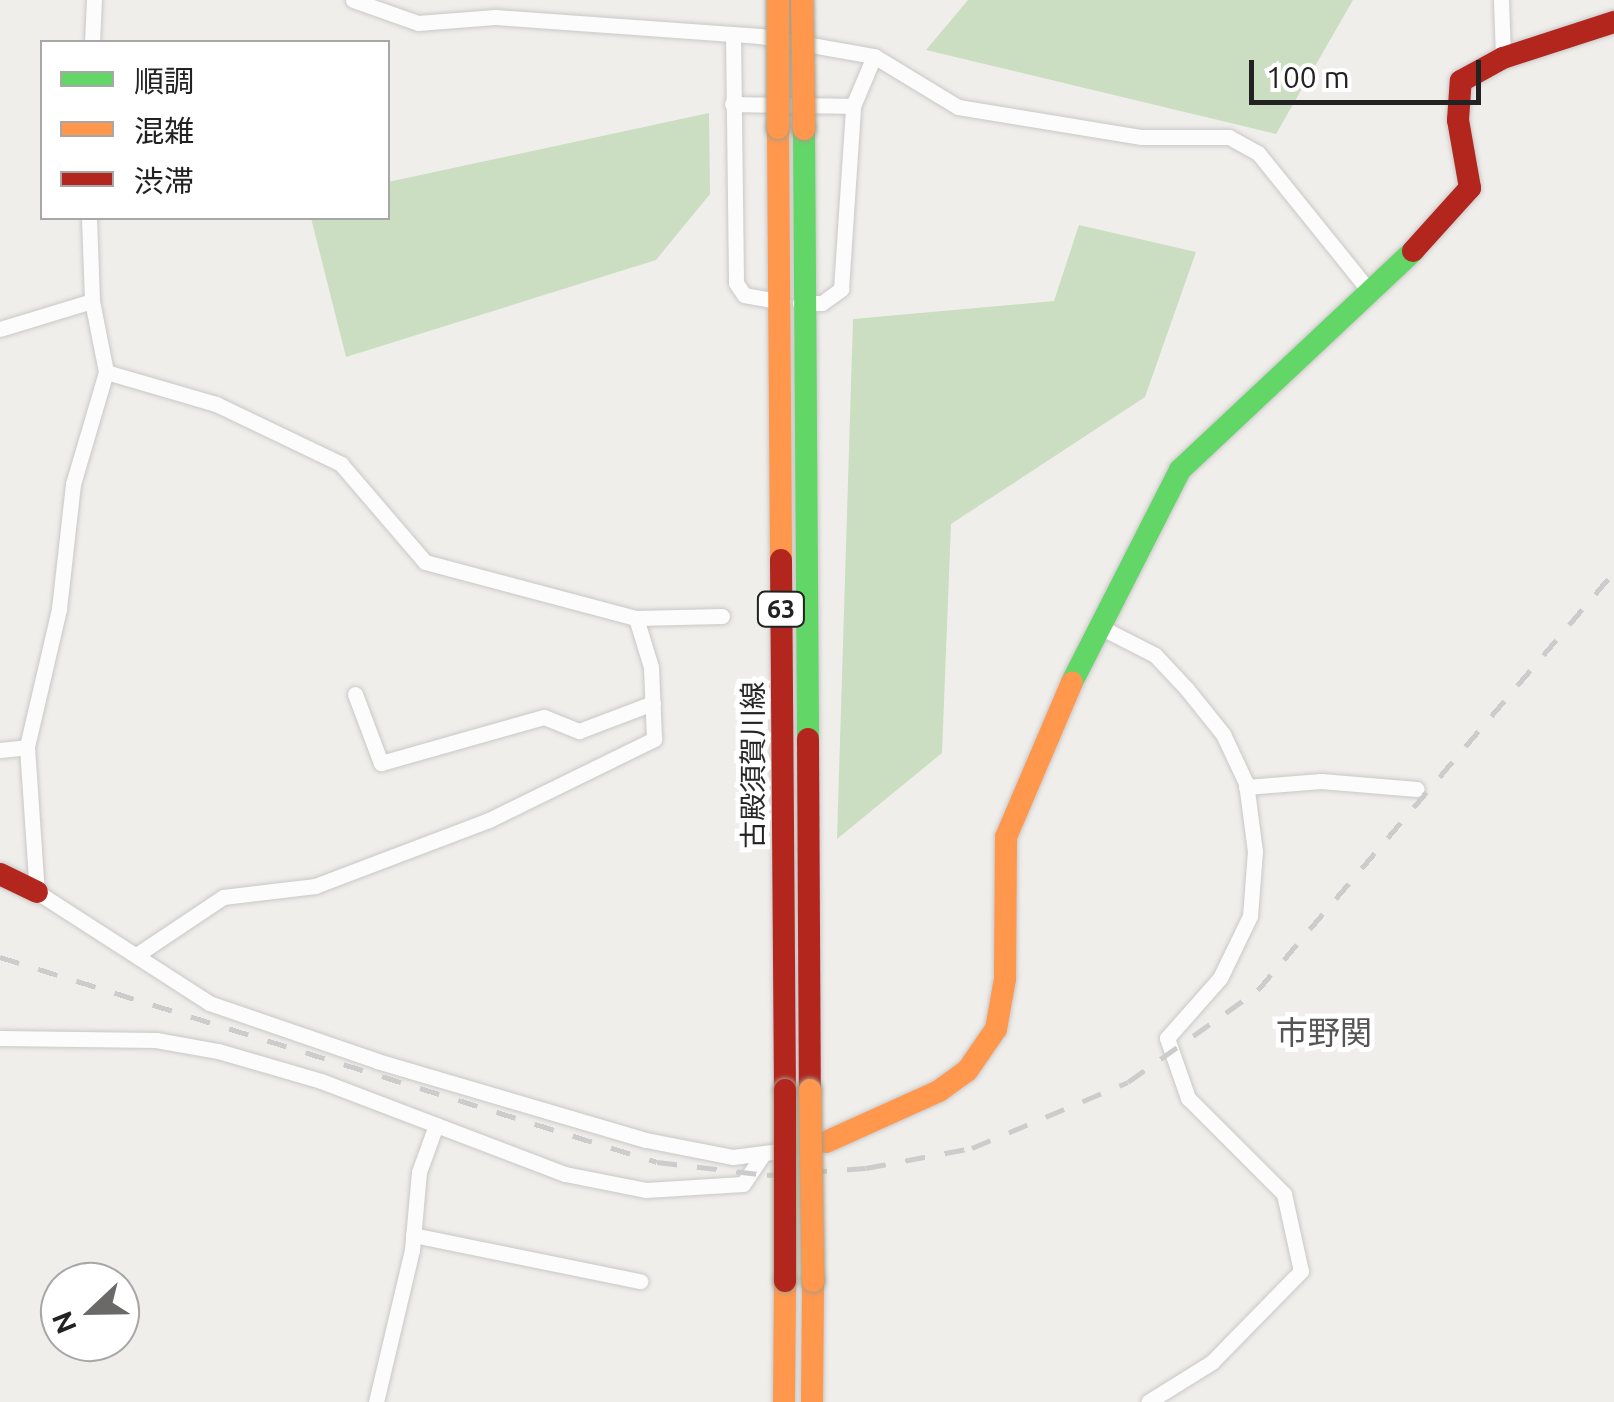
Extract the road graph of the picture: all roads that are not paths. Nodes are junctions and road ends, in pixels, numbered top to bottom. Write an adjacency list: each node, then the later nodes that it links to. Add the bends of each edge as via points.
1 (94, 0): 8 (street)
2 (353, 0): 7 (street, via 418,24 496,17)
3 (778, 0): 16 (main road, 古殿須賀川線 / 63, bridge, via 778,128)
4 (802, 0): 16 (main road, 古殿須賀川線 / 63, bridge, via 804,129)
5 (1501, 0): 10 (street)
6 (1614, 22): 10 (main road)
7 (734, 34): 9 (street); 11 (street)
8 (92, 40)
9 (874, 56): 12 (street); 14 (street, via 958,106 1142,137 1244,142)
10 (1503, 58): 14 (main road, via 1473,71 1456,94 1470,188 1460,207)
11 (732, 104): 12 (street); 16 (street, via 736,283 744,295)
12 (853, 106): 16 (street, via 841,289 822,303)
13 (89, 220): 15 (street)
14 (1371, 293): 21 (main road, via 1180,470)
15 (92, 302): 17 (street); 18 (street)
16 (791, 302): 38 (main road, 古殿須賀川線 / 63, bridge); 39 (main road, 古殿須賀川線 / 63, bridge)
17 (0, 329)
18 (106, 372): 20 (street, via 216,404 341,464 426,562); 24 (street, via 73,484 59,609)
19 (722, 616): 20 (street)
20 (636, 618): 23 (street)
21 (1102, 628): 26 (street, via 1155,655 1186,688 1223,734); 33 (main road, via 1006,837 1000,868 1005,979 996,1030 967,1071 939,1090)
22 (355, 694): 23 (street, via 381,763 544,718 579,731)
23 (653, 702): 30 (street, via 654,739 604,769 315,886 223,897)
24 (27, 747): 25 (street); 29 (street)
25 (0, 750)
26 (1246, 788): 27 (street, via 1320,781); 40 (street, via 1255,851 1250,916 1220,978 1167,1038 1188,1098 1284,1194 1300,1271 1212,1362)
27 (1417, 790)
28 (0, 874): 29 (main road)
29 (38, 892): 30 (street)
30 (138, 954): 34 (street, via 209,1003 377,1062 646,1140)
31 (0, 1038): 32 (street, via 156,1040 218,1051)
32 (436, 1125): 34 (street, via 565,1174 646,1190 744,1184); 35 (street, via 418,1172)
33 (826, 1142): 34 (street)
34 (762, 1156)
35 (413, 1235): 36 (street); 37 (street)
36 (640, 1281)
37 (376, 1402)
38 (784, 1402)
39 (812, 1402)
40 (1148, 1402)

